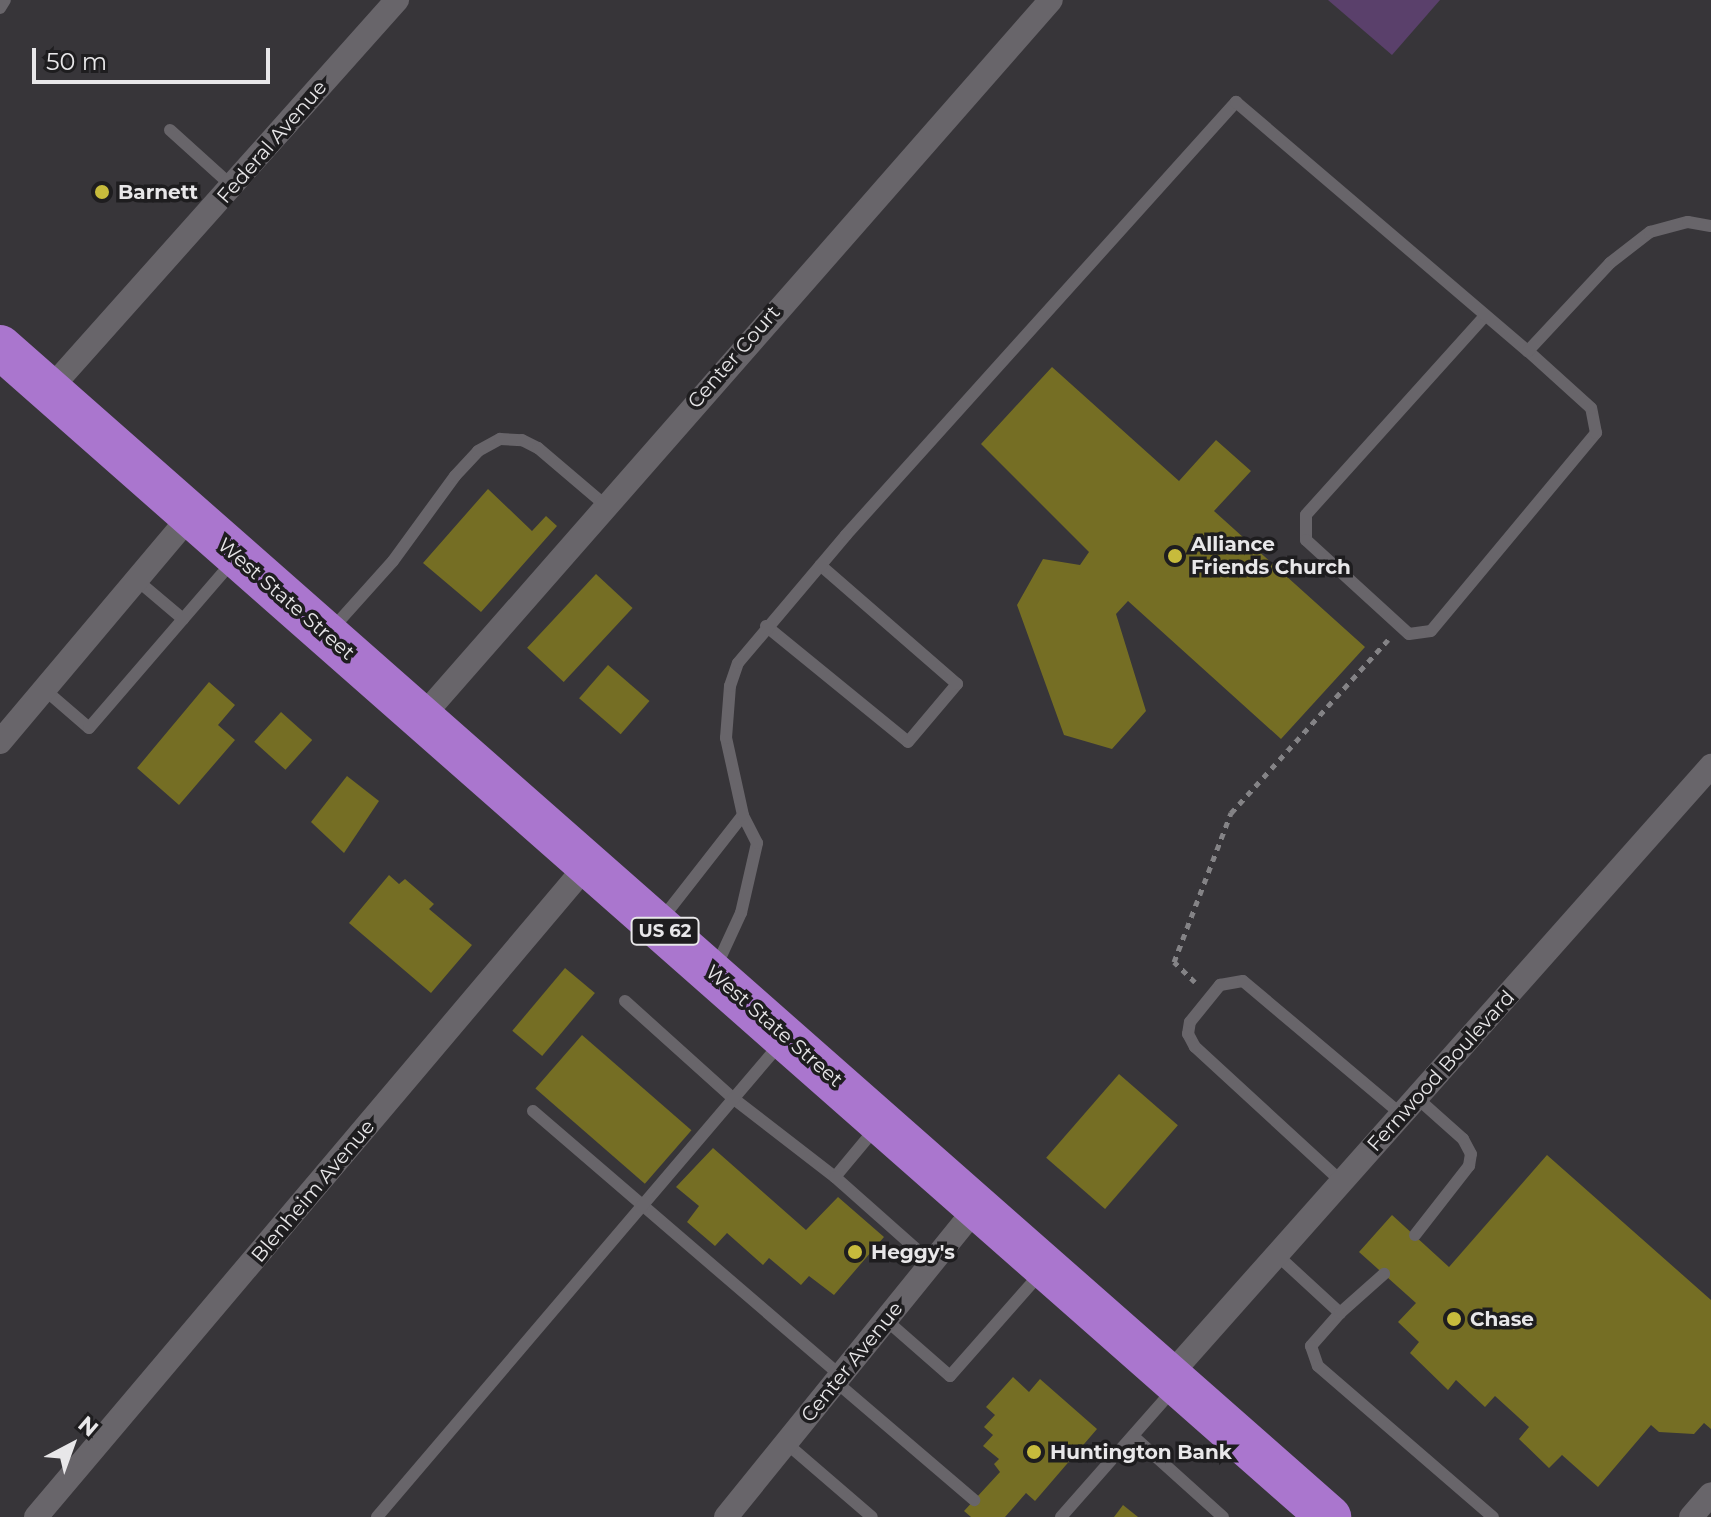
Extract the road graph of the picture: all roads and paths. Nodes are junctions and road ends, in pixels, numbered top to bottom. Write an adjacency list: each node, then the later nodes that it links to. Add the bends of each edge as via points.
1 (5, 0): 4 (lane)
2 (397, 0): 6 (street, Federal Avenue)
3 (1051, 0): 12 (street, Center Court)
4 (0, 8)
5 (170, 130): 6 (lane)
6 (233, 187): 11 (street, Federal Avenue)
7 (1711, 226): 10 (lane, via 1688,222 1650,232 1610,263)
8 (1484, 317): 10 (lane); 15 (lane, via 1236,102); 19 (lane, via 1306,515 1306,540)
9 (0, 347): 11 (highway, West State Street / US 62)
10 (1528, 351): 19 (lane, via 1591,408 1596,433 1431,631 1409,634)
11 (49, 390): 13 (highway, West State Street / US 62)
12 (605, 505): 20 (lane, via 538,448 522,440 500,439 478,451 455,476 393,561); 22 (street, Center Court)
13 (191, 515): 14 (highway, West State Street / US 62); 16 (street)
14 (237, 556): 17 (lane); 20 (highway, West State Street / US 62)
15 (820, 565): 18 (lane); 18 (lane, via 957,684 908,742)
16 (138, 581): 17 (lane); 21 (street)
17 (183, 619): 21 (lane, via 89,728)
18 (766, 626): 25 (lane, via 738,663 730,686 726,738)
19 (1401, 626): 29 (path, via 1231,813 1174,962)
20 (327, 634): 22 (highway, West State Street / US 62)
21 (45, 690): 23 (street)
22 (421, 718): 26 (highway, West State Street / US 62)
23 (0, 742)
24 (1711, 766): 33 (street, Fernwood Boulevard)
25 (743, 815): 27 (lane); 28 (lane, via 757,843 755,859 741,913)
26 (588, 864): 27 (highway, West State Street / US 62); 53 (street, Blenheim Avenue)
27 (658, 925): 28 (highway, West State Street / US 62)
28 (713, 973): 31 (highway, West State Street / US 62)
29 (1211, 997): 33 (lane, via 1231,980 1243,981); 37 (lane, via 1190,1022 1188,1034 1195,1047)
30 (625, 1001): 32 (lane)
31 (786, 1037): 32 (lane); 35 (highway, West State Street / US 62)
32 (734, 1099): 36 (lane); 38 (lane)
33 (1410, 1106): 37 (street, Fernwood Boulevard); 40 (lane, via 1469,1147 1469,1166)
34 (533, 1111): 38 (lane)
35 (883, 1119): 36 (lane); 39 (highway, West State Street / US 62)
36 (835, 1177): 42 (lane)
37 (1342, 1182): 41 (street, Fernwood Boulevard)
38 (642, 1206): 47 (lane); 54 (lane)
39 (978, 1206): 42 (street, Center Avenue); 43 (highway, West State Street / US 62)
40 (1415, 1235)
41 (1277, 1255): 45 (lane); 48 (street, Fernwood Boulevard)
42 (932, 1263): 46 (street, Center Avenue)
43 (1047, 1266): 46 (lane, via 950,1376); 48 (highway, West State Street / US 62)
44 (1384, 1274): 45 (lane)
45 (1340, 1313): 60 (lane, via 1311,1346 1318,1366)
46 (886, 1320): 47 (street, Center Avenue)
47 (838, 1379): 50 (street, Center Avenue); 52 (lane)
48 (1174, 1379): 49 (lane); 59 (highway, West State Street / US 62)
49 (1133, 1436): 57 (lane); 58 (lane)
50 (786, 1443): 55 (street, Center Avenue); 56 (lane)
51 (1711, 1494): 61 (street)
52 (974, 1500)
53 (36, 1517)
54 (377, 1517)
55 (726, 1517)
56 (872, 1517)
57 (1061, 1517)
58 (1223, 1517)
59 (1329, 1517)
60 (1493, 1517)
61 (1691, 1517)

